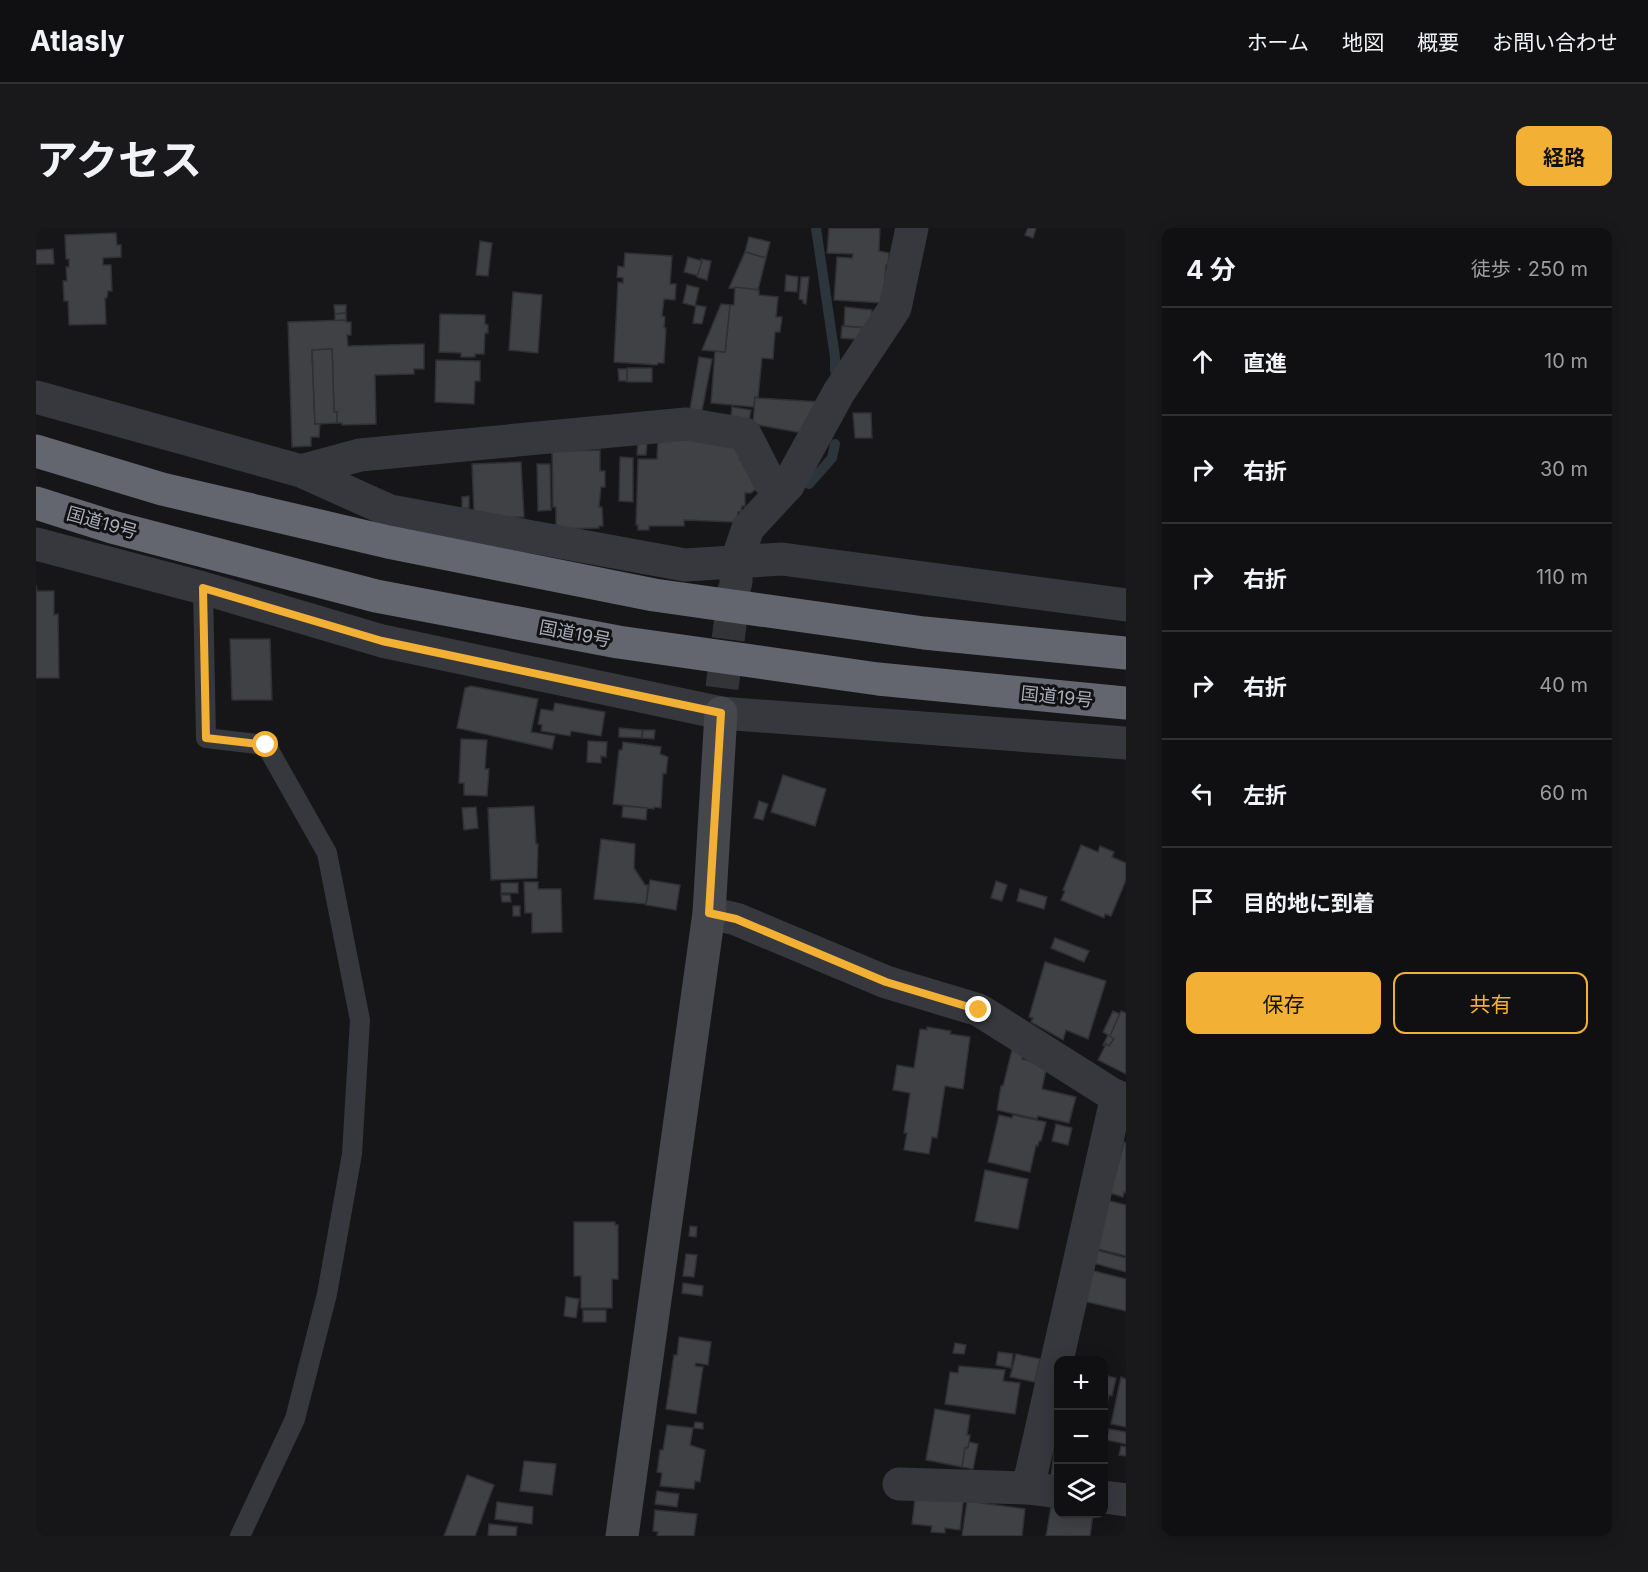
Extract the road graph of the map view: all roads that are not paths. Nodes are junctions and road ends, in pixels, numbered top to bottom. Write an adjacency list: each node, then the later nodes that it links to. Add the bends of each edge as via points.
1 (912, 228): 5 (street, via 895,308 838,392)
2 (36, 397): 4 (street)
3 (36, 451): 11 (highway, via 162,489 365,536 654,595 924,633)
4 (301, 471): 5 (street, via 360,455 686,424 745,434 769,481); 8 (street, via 390,512)
5 (789, 485): 8 (street, via 748,528)
6 (36, 503): 13 (highway, 国道19号, via 112,527 376,596 607,640 878,679)
7 (36, 544): 9 (street)
8 (736, 574): 10 (street, via 782,559)
9 (203, 588): 12 (street, via 382,641); 21 (lane, via 206,738 266,745 327,853 360,1020 352,1154 327,1293 295,1419)
10 (1126, 605)
11 (1126, 653)
12 (722, 701): 14 (street); 15 (street)
13 (1126, 704)
14 (1126, 743)
15 (709, 913): 16 (street, via 736,919 886,982 979,1010); 22 (street)
16 (1121, 1099): 18 (street)
17 (899, 1484): 18 (street)
18 (1043, 1490)
19 (1108, 1498): 20 (street)
20 (1126, 1500)
21 (240, 1536)
22 (622, 1536)

